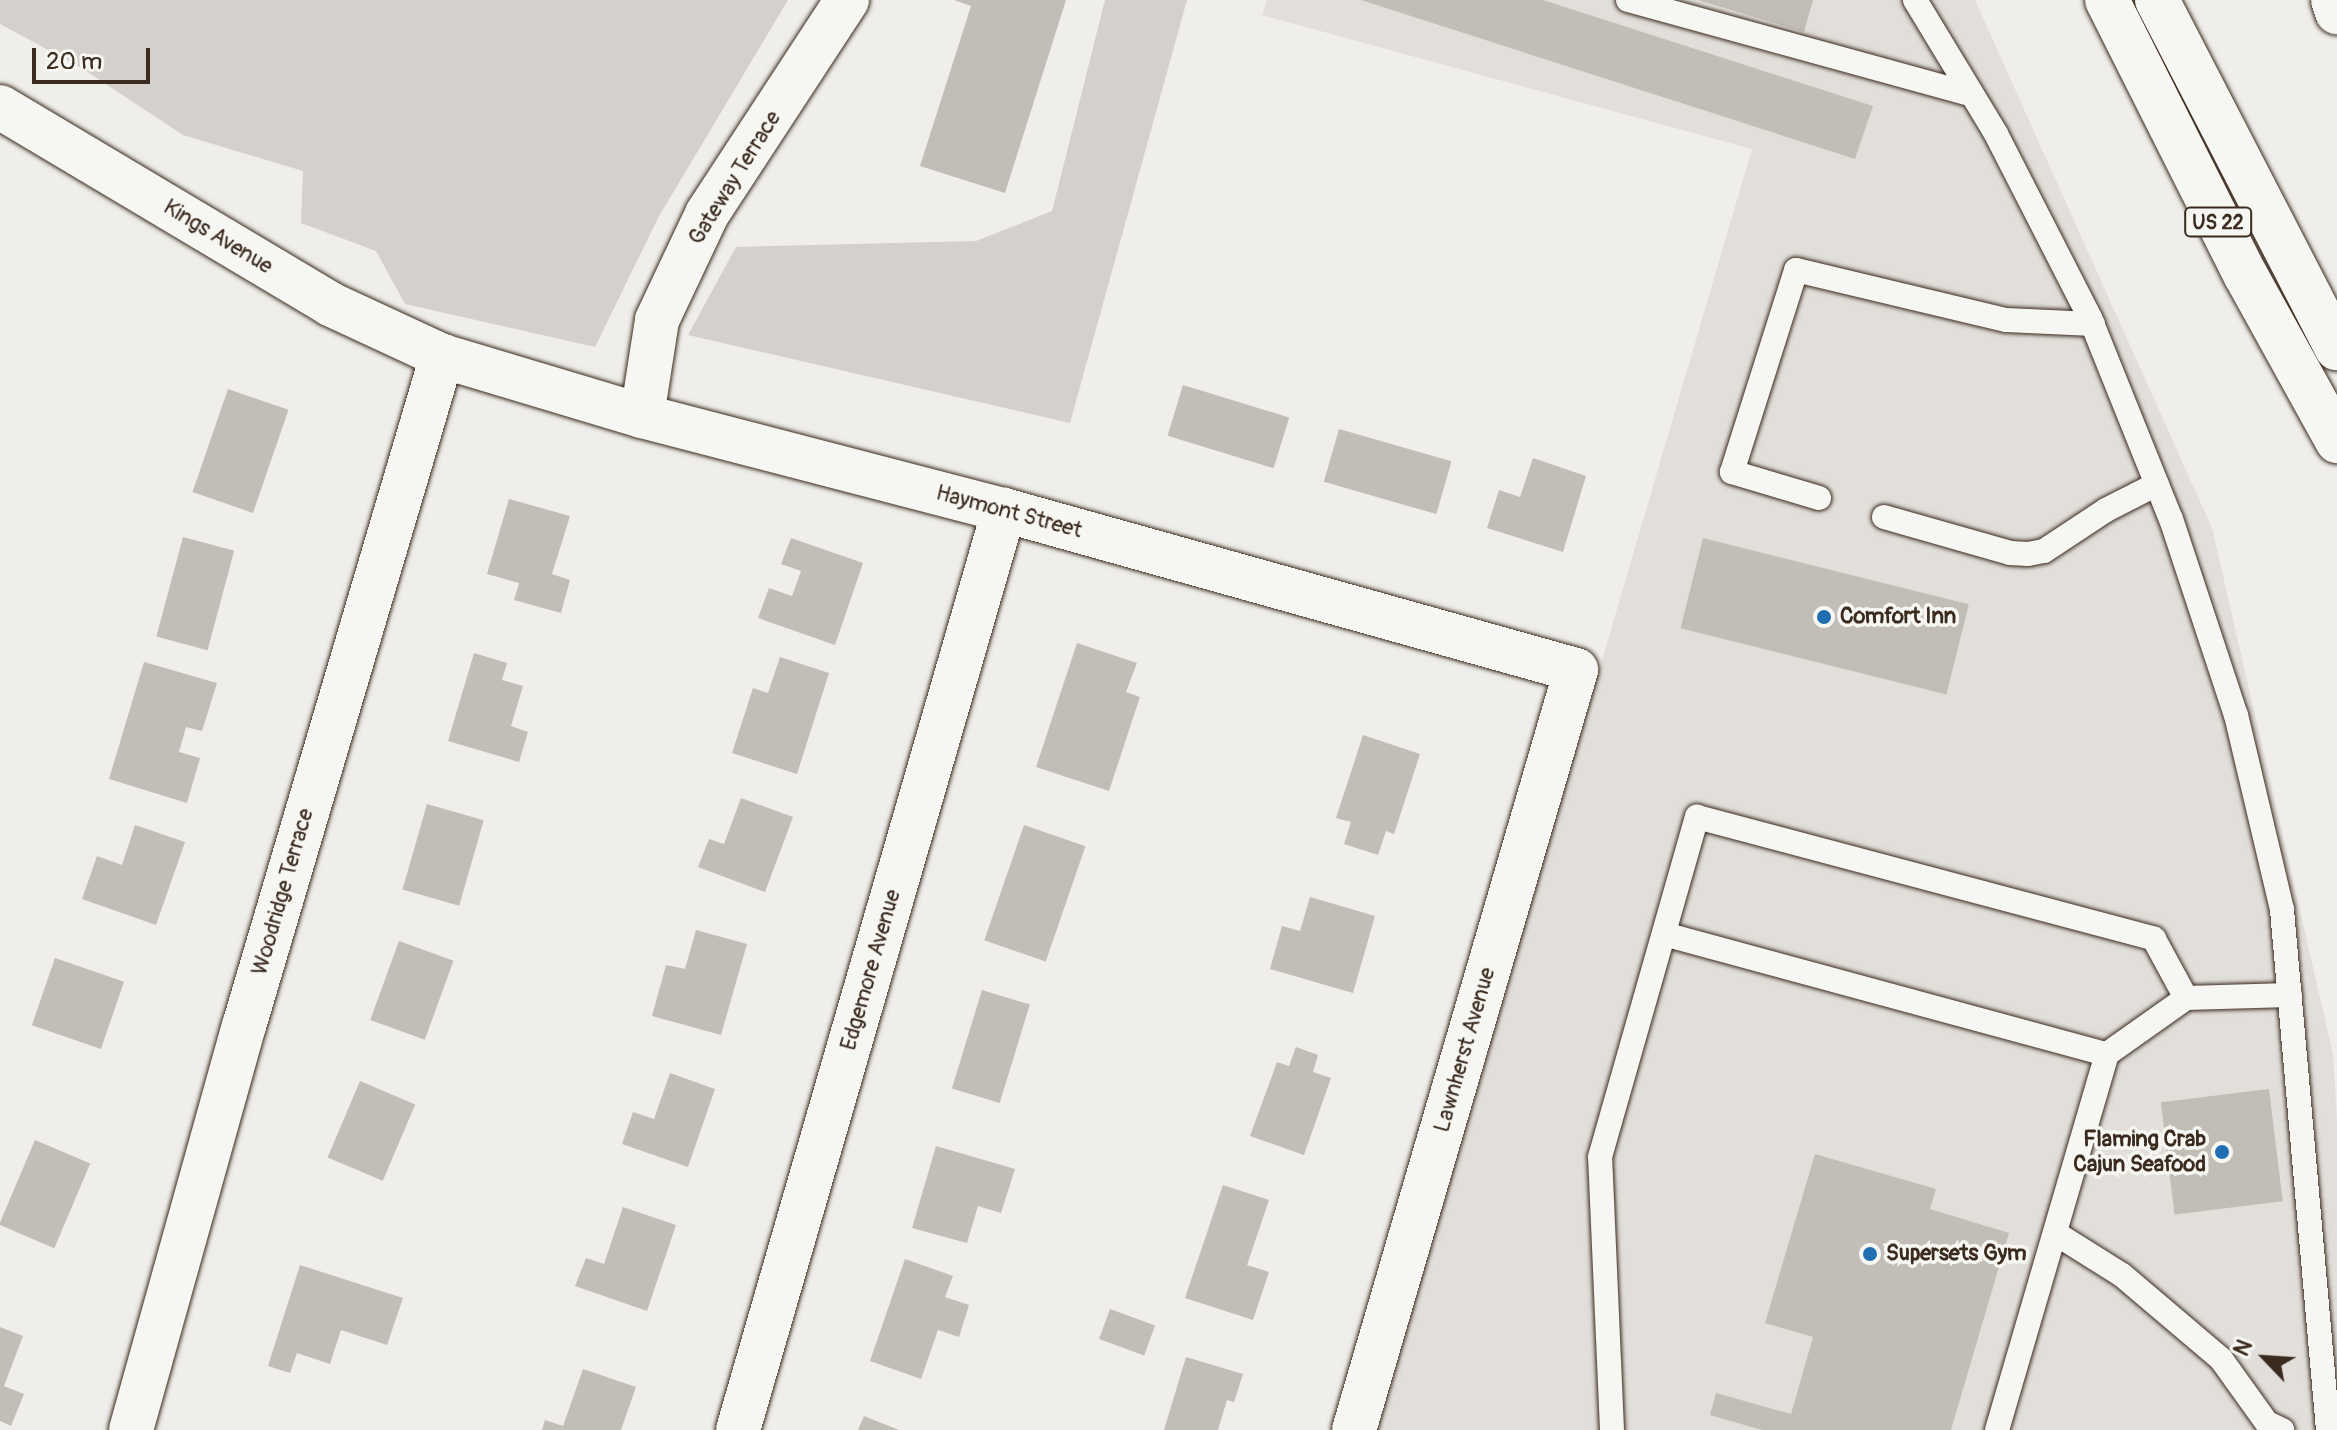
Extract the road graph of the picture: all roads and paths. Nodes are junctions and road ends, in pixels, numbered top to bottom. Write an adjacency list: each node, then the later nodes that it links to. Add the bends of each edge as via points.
1 (847, 0): 13 (main road, Gateway Terrace, via 707,214 657,320)
2 (1628, 0): 8 (lane)
3 (1915, 0): 8 (lane)
4 (2107, 0): 14 (main road, US 22, via 2245,274)
5 (2157, 0): 11 (main road, US 22)
6 (2333, 0): 7 (main road)
7 (2337, 12)
8 (1972, 95): 10 (lane)
9 (0, 107): 12 (main road, Kings Avenue, via 330,304)
10 (2093, 324): 15 (lane); 16 (lane, via 2006,320 1796,270 1732,472)
11 (2337, 348)
12 (442, 356): 13 (main road, Haymont Street); 25 (main road, Woodridge Terrace, via 248,1011)
13 (642, 416): 17 (main road, Haymont Street)
14 (2337, 441)
15 (2157, 484): 18 (lane, via 2044,551 2028,554); 21 (lane, via 2236,715 2282,910)
16 (1819, 498)
17 (1004, 510): 19 (main road, Haymont Street); 26 (main road, Edgemore Avenue)
18 (1884, 517)
19 (1576, 670): 27 (main road, Lawnherst Avenue)
20 (1664, 934): 22 (lane, via 1697,817 2154,939); 23 (lane); 28 (lane, via 1600,1157)
21 (2290, 995): 22 (lane); 31 (lane)
22 (2186, 998): 23 (lane)
23 (2107, 1054): 24 (lane)
24 (2055, 1233): 29 (lane); 30 (lane, via 2122,1275 2221,1359 2267,1423)
25 (138, 1428)
26 (738, 1430)
27 (1354, 1430)
28 (1612, 1430)
29 (1997, 1430)
30 (2282, 1430)
31 (2328, 1430)

